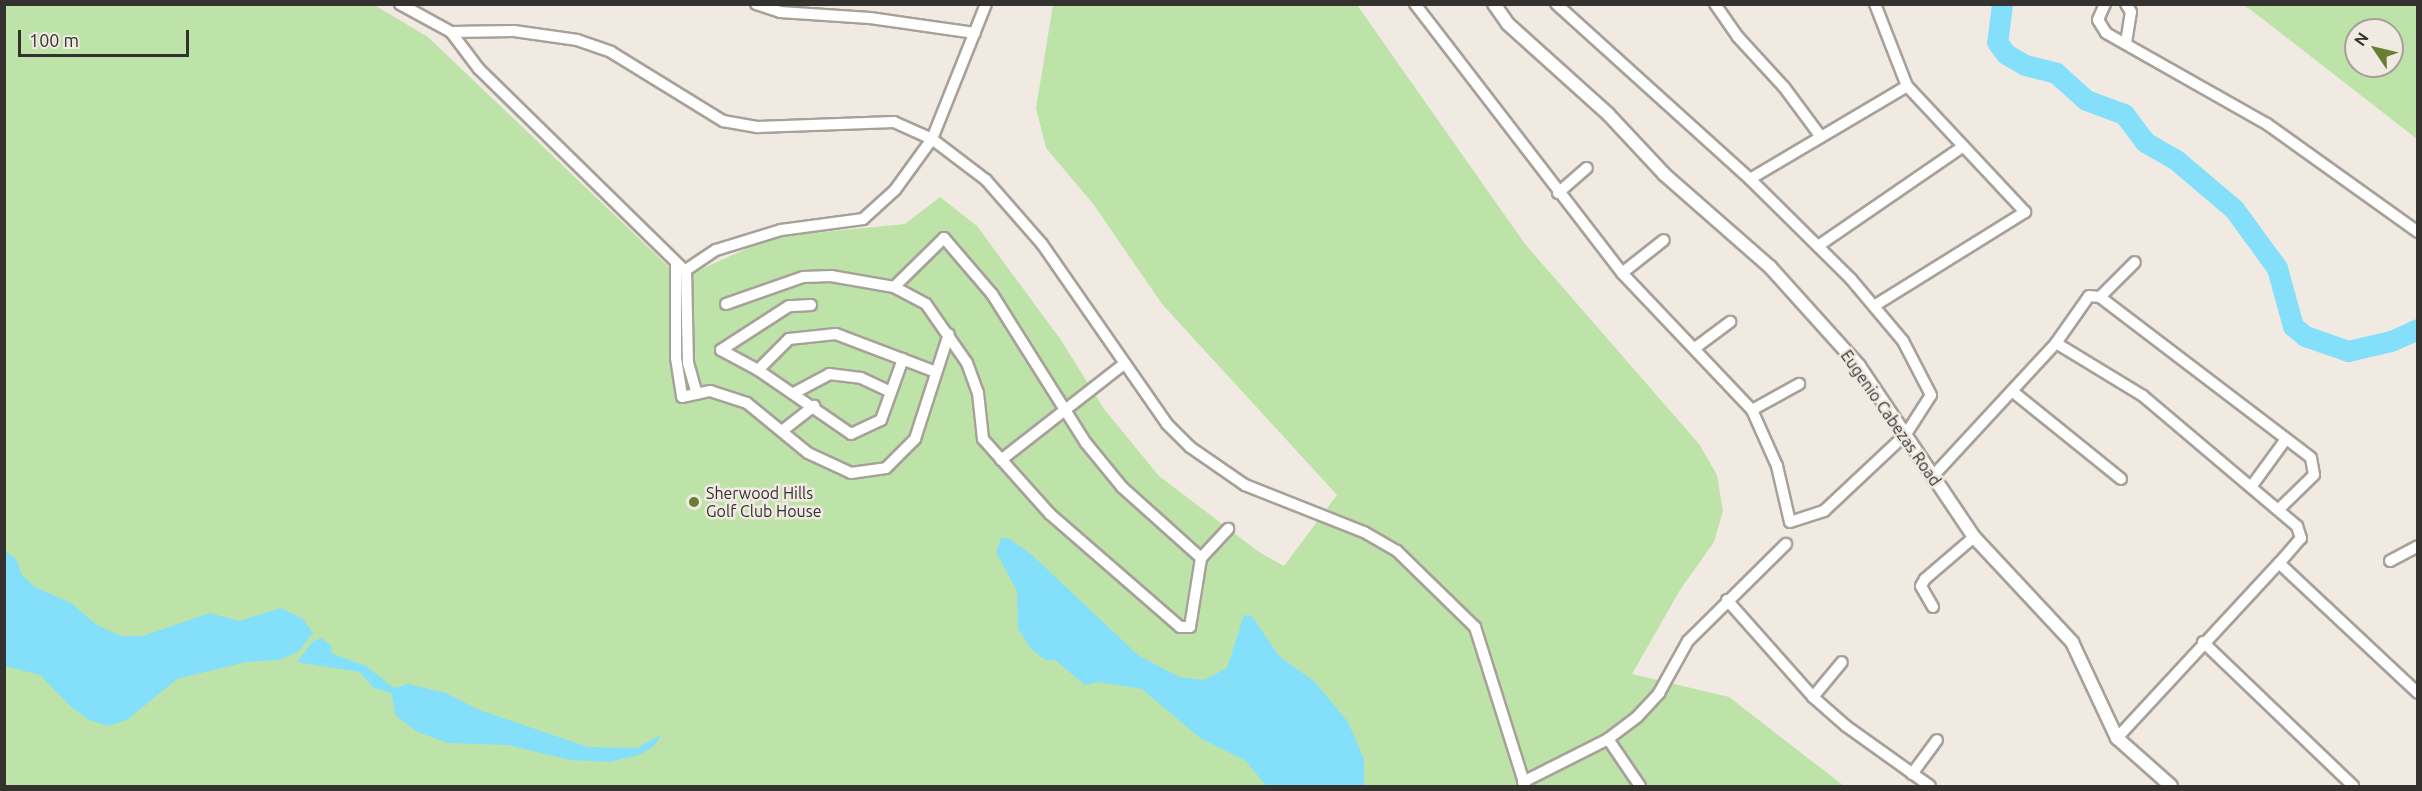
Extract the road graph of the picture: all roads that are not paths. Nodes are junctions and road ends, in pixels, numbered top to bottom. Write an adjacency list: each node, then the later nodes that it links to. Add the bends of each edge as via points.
1 (399, 4): 11 (street)
2 (756, 4): 12 (street, via 780,12 870,18)
3 (986, 4): 12 (street)
4 (1415, 4): 20 (street)
5 (1494, 4): 50 (street, Eugenio Cabezas Road, via 1508,24 1608,114 1665,175 1770,267 1859,366)
6 (1556, 4): 19 (street)
7 (1715, 4): 15 (street)
8 (1875, 4): 14 (street)
9 (2105, 4): 13 (street, via 2098,20 2106,33)
10 (2126, 4): 13 (street, via 2131,12)
11 (451, 32): 16 (street, via 514,31 577,40 611,52 723,121 758,127 894,122); 25 (street, via 478,69)
12 (975, 33): 16 (street)
13 (2126, 43): 21 (street, via 2267,124)
14 (1907, 86): 15 (street); 17 (street)
15 (1821, 137): 19 (street)
16 (932, 139): 26 (street, via 895,190 863,219 781,230 716,249); 38 (street, via 987,180 1035,236)
17 (1962, 147): 23 (street); 32 (street, via 2025,212)
18 (1587, 168): 20 (street)
19 (1750, 179): 23 (street)
20 (1558, 193): 27 (street)
21 (2418, 232)
22 (1664, 240): 27 (street)
23 (1818, 246): 32 (street)
24 (2135, 262): 29 (street)
25 (676, 264): 26 (street); 45 (street, via 676,358 682,397)
26 (686, 270): 45 (street, via 688,363)
27 (1622, 273): 36 (street)
28 (894, 287): 30 (street, via 866,279 802,277); 34 (street, via 926,304); 48 (street, via 944,238 992,294)
29 (2100, 297): 35 (street, via 2089,296); 51 (street)
30 (726, 304)
31 (811, 305): 39 (street, via 789,306 721,350)
32 (1874, 306): 50 (street, via 1903,342 1931,394)
33 (1730, 322): 36 (street)
34 (948, 334): 40 (street); 52 (street, via 967,363 978,393 983,439)
35 (2056, 343): 42 (street); 55 (street, via 2143,396)
36 (1695, 348): 47 (street)
37 (903, 359): 39 (street, via 836,334 789,339); 40 (street); 43 (street)
38 (1125, 363): 48 (street); 74 (street, via 1167,424 1190,447 1245,485 1364,532 1397,551 1475,627)
39 (758, 370): 44 (street)
40 (936, 372): 49 (street, via 915,439 886,468 852,474 808,453)
41 (1799, 384): 47 (street)
42 (2012, 391): 53 (street); 54 (street)
43 (891, 392): 44 (street, via 861,378 829,374); 46 (street, via 881,420 851,434 822,416)
44 (794, 393): 46 (street)
45 (697, 394): 49 (street, via 710,391 747,403)
46 (814, 406): 49 (street)
47 (1752, 410): 50 (street, via 1778,466 1788,519 1793,524 1824,511)
48 (1064, 411): 52 (street); 61 (street, via 1122,487)
49 (782, 431)
50 (1906, 434): 53 (street, Eugenio Cabezas Road)
51 (2286, 439): 55 (street); 56 (street, via 2311,458 2316,471)
52 (1001, 460): 61 (street, via 1050,514 1180,627 1190,627)
53 (1933, 476): 58 (street, Eugenio Cabezas Road)
54 (2121, 479)
55 (2251, 487): 56 (street)
56 (2278, 510): 63 (street, via 2301,535)
57 (1228, 529): 61 (street)
58 (1974, 537): 65 (street, via 1925,579 1921,586); 70 (street, Eugenio Cabezas Road, via 2072,642)
59 (1786, 544): 64 (street)
60 (2418, 546): 62 (street)
61 (1201, 558)
62 (2390, 561)
63 (2279, 564): 66 (street); 68 (street)
64 (1727, 600): 69 (street); 71 (street, via 1688,641 1659,693 1637,717)
65 (1934, 607)
66 (2204, 642): 70 (street); 78 (street)
67 (1842, 662): 69 (street)
68 (2418, 693)
69 (1813, 697): 73 (street)
70 (2117, 738): 77 (street, Eugenio Cabezas Road)
71 (1608, 739): 74 (street); 75 (street)
72 (1937, 740): 73 (street)
73 (1912, 774): 76 (street)
74 (1524, 784)
75 (1640, 786)
76 (1930, 786)
77 (2171, 786)
78 (2352, 786)

